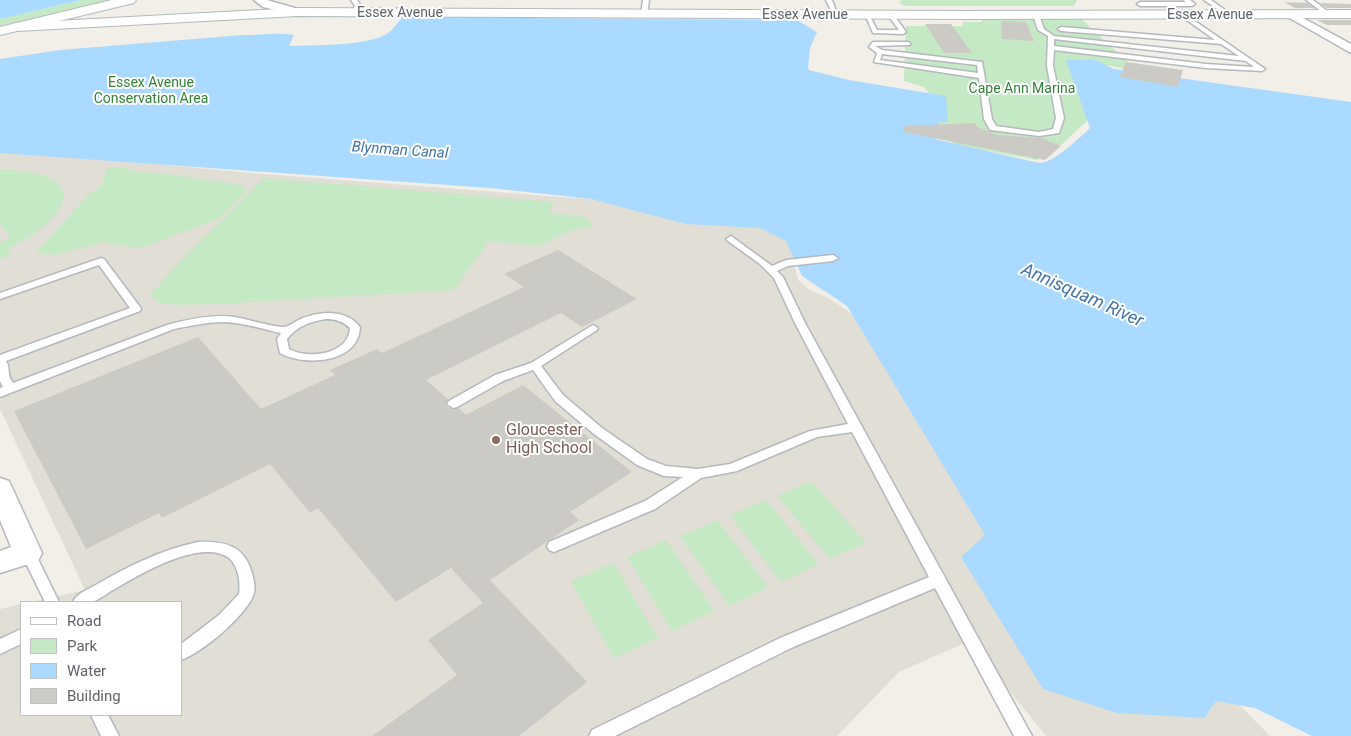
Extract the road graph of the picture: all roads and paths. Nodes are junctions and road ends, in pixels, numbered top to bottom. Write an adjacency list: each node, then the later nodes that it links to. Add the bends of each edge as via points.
1 (130, 0): 11 (street)
2 (829, 0): 15 (lane)
3 (1134, 0): 7 (lane)
4 (1186, 0): 7 (lane, via 1192,4)
5 (1207, 0): 22 (lane)
6 (1309, 0): 13 (lane)
7 (1140, 4): 20 (lane)
8 (354, 6): 9 (street, Essex Avenue, via 298,12); 10 (street, Essex Avenue)
9 (259, 7): 11 (street, Essex Avenue); 23 (street, Essex Avenue)
10 (645, 7): 15 (street, Essex Avenue)
11 (86, 10): 23 (street)
12 (1290, 14): 13 (street, Essex Avenue); 22 (street, Essex Avenue); 30 (street)
13 (1328, 14): 14 (street, Essex Avenue)
14 (1351, 14)
15 (836, 15): 16 (street, Essex Avenue)
16 (867, 15): 17 (street, Essex Avenue); 17 (lane, via 876,32 904,32)
17 (891, 15): 18 (street, Essex Avenue)
18 (1036, 15): 19 (street, Essex Avenue); 26 (lane, via 1042,30)
19 (1052, 15): 20 (street, Essex Avenue); 24 (lane)
20 (1153, 15): 21 (street, Essex Avenue)
21 (1183, 15): 22 (street, Essex Avenue); 27 (lane)
22 (1229, 15)
23 (17, 27): 25 (street)
24 (1061, 28): 26 (lane, via 1062,31); 27 (lane)
25 (0, 31)
26 (1051, 36): 29 (lane); 32 (lane)
27 (1222, 42): 32 (lane)
28 (908, 44): 31 (lane, via 873,44)
29 (1050, 48): 32 (lane, via 1206,66 1262,69); 33 (lane, via 1050,69 1060,118 1056,131 1039,134 993,128 988,119)
30 (1351, 49)
31 (880, 52): 33 (lane, via 980,63); 33 (lane, via 876,61)
32 (1248, 59)
33 (982, 76)
34 (731, 240): 36 (lane)
35 (833, 258): 36 (lane, via 786,263)
36 (771, 270): 45 (lane)
37 (0, 296): 40 (lane, via 101,261 136,309)
38 (593, 328): 41 (lane)
39 (289, 331): 39 (lane, via 282,343 284,351 292,356 311,358 340,350 353,339 356,330 349,321 326,316 305,321); 43 (lane, via 234,320 192,322)
40 (0, 359): 42 (lane, via 3,365)
41 (536, 365): 44 (lane, via 499,378); 46 (lane, via 559,398 642,462 664,471)
42 (1, 374): 43 (lane)
43 (5, 391)
44 (453, 404)
45 (856, 427): 46 (lane, via 814,434 732,468); 51 (lane)
46 (698, 474): 48 (lane, via 650,505)
47 (0, 488): 49 (street)
48 (554, 546)
49 (28, 553): 50 (street); 52 (lane)
50 (0, 562)
51 (939, 579): 59 (lane, via 745,662); 60 (lane)
52 (52, 601)
53 (82, 601): 56 (lane, via 150,564 191,549 214,547 231,552 242,563 247,582 246,596 209,633)
54 (20, 637): 55 (lane)
55 (0, 647)
56 (182, 652)
57 (100, 716): 58 (lane)
58 (110, 736)
59 (598, 736)
60 (1023, 736)

